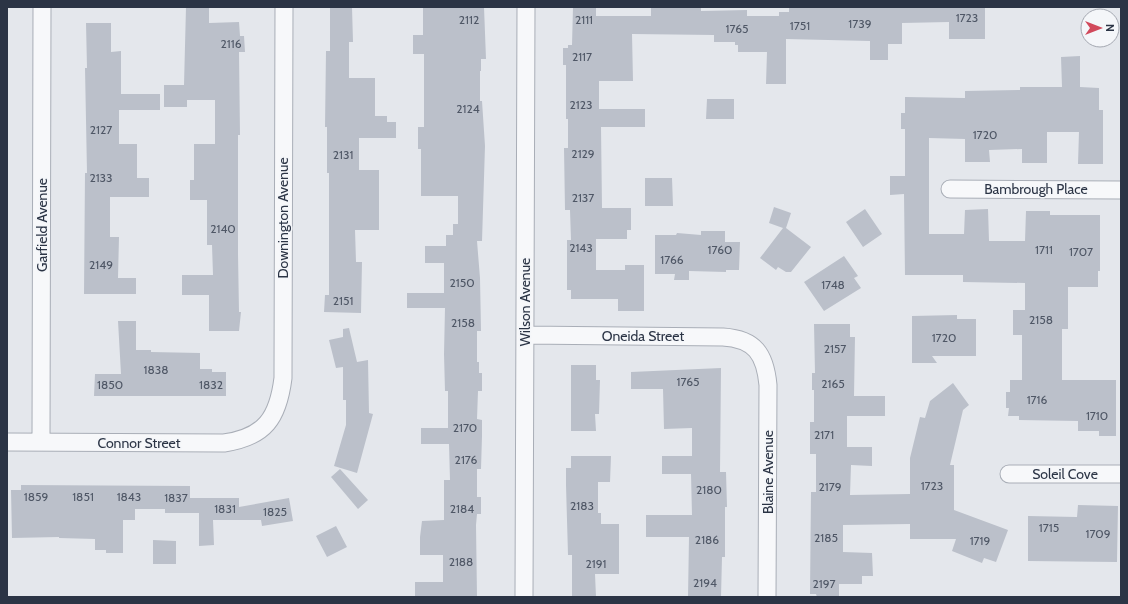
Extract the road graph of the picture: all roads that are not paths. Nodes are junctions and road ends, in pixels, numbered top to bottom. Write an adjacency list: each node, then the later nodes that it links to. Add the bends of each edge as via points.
1 (42, 7): 10 (street, Garfield Avenue)
2 (284, 7): 8 (street, Downington Avenue, via 283,378 274,414)
3 (526, 7): 6 (street, Wilson Avenue)
4 (950, 189): 5 (street, Bambrough Place)
5 (1121, 190)
6 (525, 335): 7 (street, Oneida Street, via 722,337 741,339); 13 (street, Wilson Avenue)
7 (757, 349): 14 (street, Blaine Avenue, via 766,366 768,385)
8 (266, 425): 10 (street, Connor Street, via 247,438 224,443)
9 (7, 442): 10 (street, Connor Street)
10 (41, 442)
11 (1009, 474): 12 (street, Soleil Cove)
12 (1121, 474)
13 (524, 597)
14 (767, 597)

